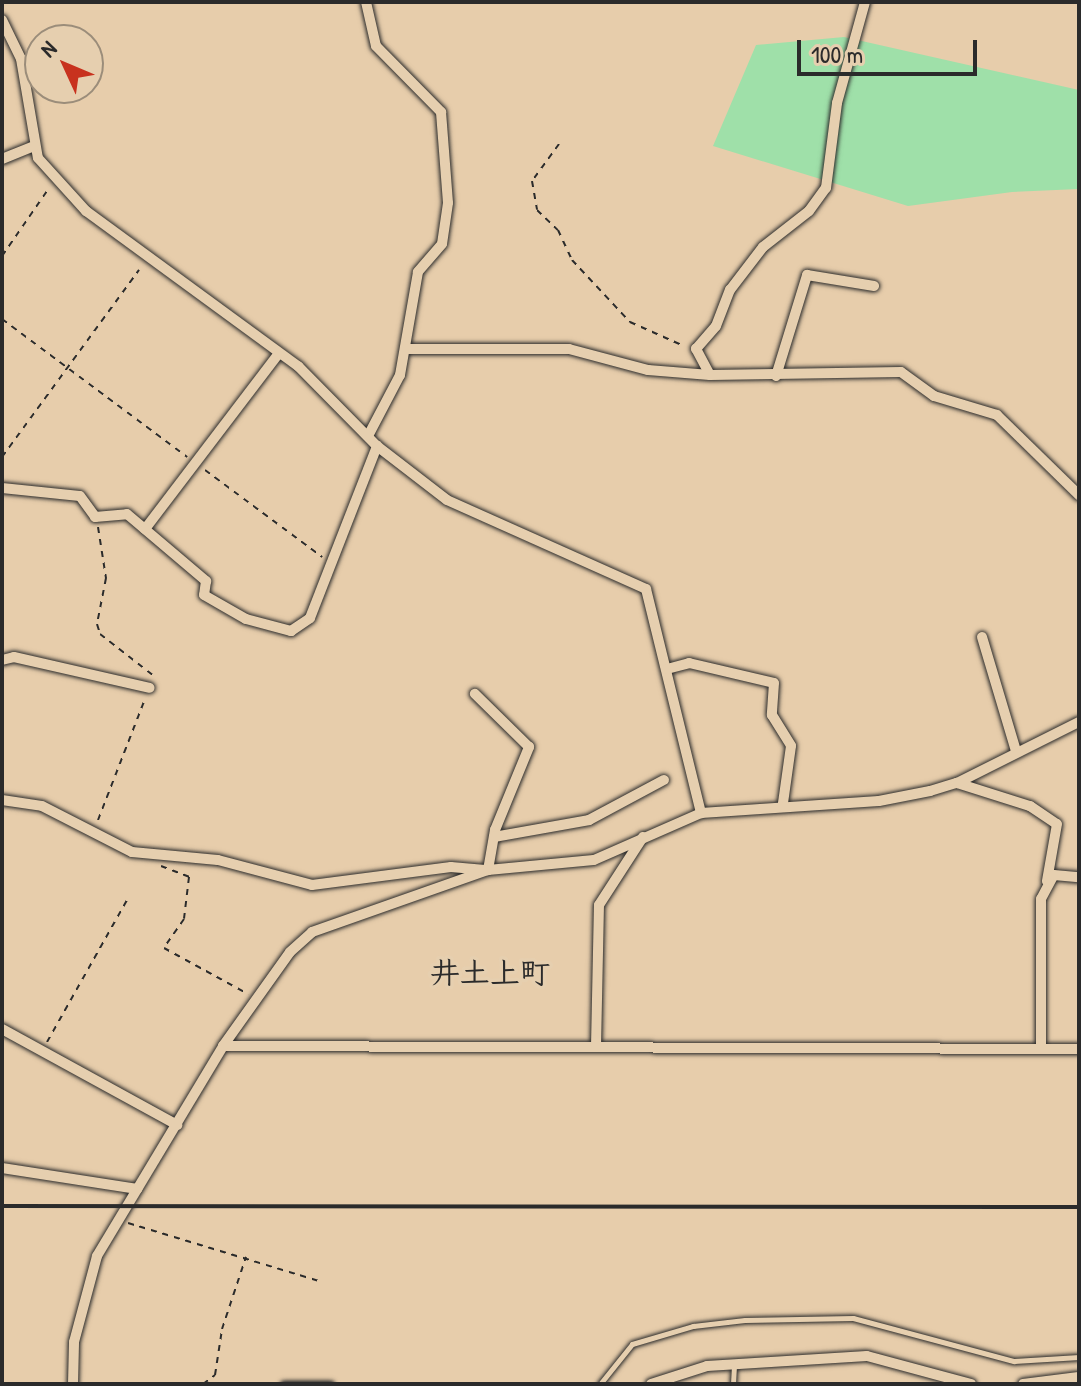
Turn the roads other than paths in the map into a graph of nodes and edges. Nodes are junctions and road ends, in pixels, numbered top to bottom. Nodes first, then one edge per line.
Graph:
1 (366, 2) edge
2 (865, 2) edge
3 (2, 20) edge
4 (34, 146) junction
5 (2, 159) edge
6 (874, 286) dead end
7 (408, 349) junction
8 (279, 353) junction
9 (710, 375) junction
10 (776, 376) junction
11 (368, 436) junction
12 (377, 446) junction
13 (1074, 484) edge
14 (2, 488) edge
15 (1079, 495) edge
16 (145, 529) junction
17 (982, 637) dead end
18 (2, 660) edge
19 (667, 669) junction
20 (150, 688) dead end
21 (475, 694) dead end
22 (1079, 722) edge
23 (1016, 751) junction
24 (664, 780) dead end
25 (957, 783) junction
26 (2, 800) edge
27 (783, 803) junction
28 (701, 813) junction
29 (494, 837) junction
30 (643, 837) junction
31 (488, 870) junction
32 (1079, 877) edge
33 (1047, 881) junction
34 (2, 1029) edge
35 (223, 1046) junction
36 (596, 1047) junction
37 (1041, 1049) junction
38 (1079, 1049) edge
39 (177, 1125) junction
40 (2, 1168) edge
41 (137, 1189) junction
42 (1079, 1357) edge
43 (734, 1364) junction
44 (1079, 1377) edge
45 (73, 1384) edge
46 (283, 1384) edge
47 (331, 1384) edge
48 (600, 1384) edge
49 (651, 1384) edge
50 (733, 1384) edge
51 (971, 1384) edge
52 (1023, 1384) edge

1 - 7 street
2 - 9 street
3 - 4 street
4 - 5 street
4 - 8 street
6 - 10 street
7 - 9 street
7 - 11 street
8 - 11 street
8 - 16 street
9 - 10 street
10 - 13 street
11 - 12 street
12 - 16 street
12 - 19 street
13 - 15 street
14 - 16 street
17 - 23 street
18 - 20 street
19 - 27 street
19 - 28 street
21 - 29 street
22 - 23 street
23 - 25 street
24 - 29 street
25 - 27 street
25 - 33 street
26 - 31 street
27 - 28 street
28 - 30 street
29 - 31 street
30 - 31 street
30 - 36 street
31 - 35 street
32 - 33 street
33 - 37 street
34 - 39 street
35 - 36 street
35 - 39 street
36 - 37 street
37 - 38 street
39 - 41 street
40 - 41 street
41 - 45 street
42 - 48 lane
43 - 49 street
43 - 50 lane
43 - 51 street
44 - 52 street
46 - 47 lane

